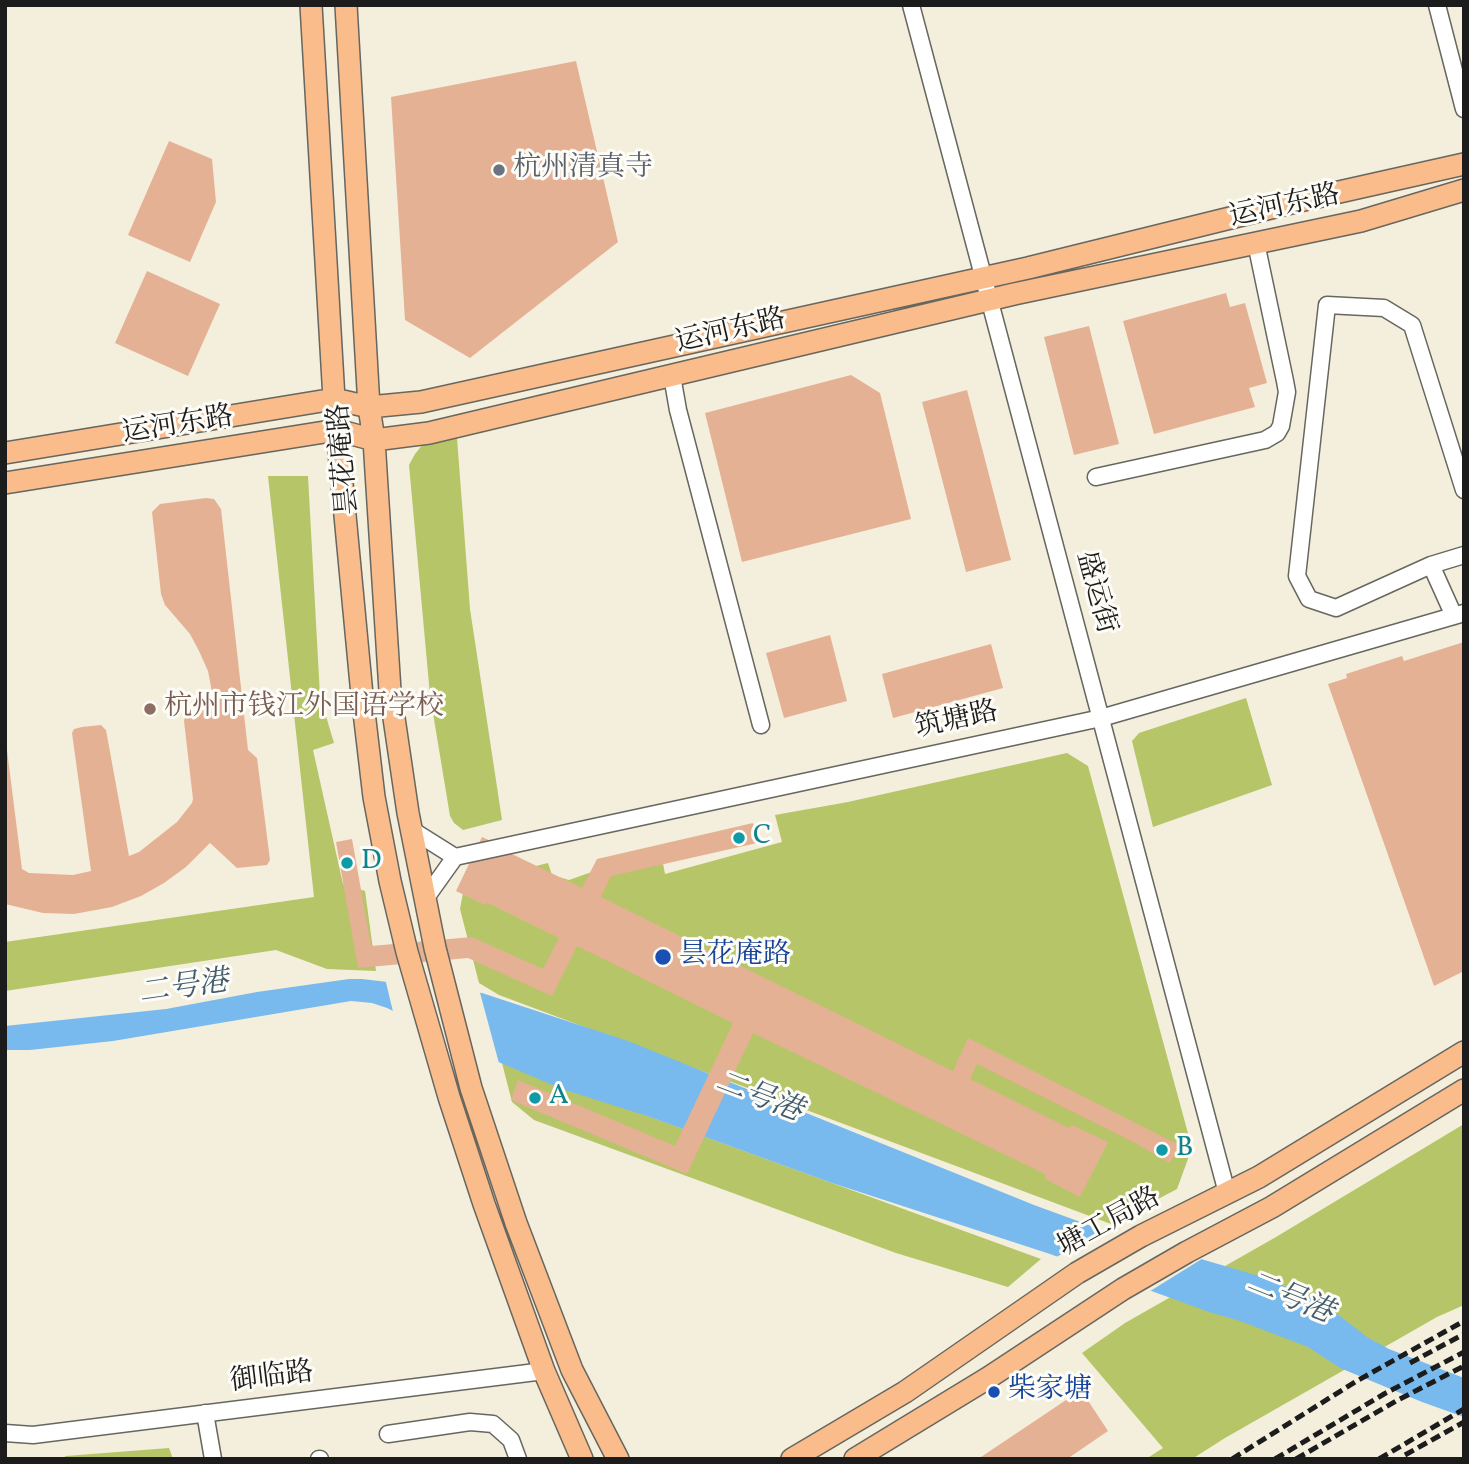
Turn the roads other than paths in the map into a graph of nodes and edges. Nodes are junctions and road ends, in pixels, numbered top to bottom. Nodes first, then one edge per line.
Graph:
1 (311, 5) edge
2 (346, 5) edge
3 (911, 5) edge
4 (1437, 5) edge
5 (1464, 109) edge
6 (1464, 164) edge
7 (1464, 190) edge
8 (1256, 243) junction
9 (983, 278) junction
10 (989, 300) junction
11 (672, 376) junction
12 (334, 399) junction
13 (369, 407) junction
14 (337, 430) junction
15 (374, 440) junction
16 (5, 453) edge
17 (1096, 477) dead end
18 (5, 483) edge
19 (1464, 490) edge
20 (1464, 555) edge
21 (1431, 565) junction
22 (1459, 615) edge
23 (1101, 718) junction
24 (761, 725) dead end
25 (412, 830) junction
26 (455, 857) junction
27 (425, 898) junction
28 (1464, 1052) edge
29 (1464, 1090) edge
30 (1227, 1193) junction
31 (544, 1371) junction
32 (205, 1413) junction
33 (5, 1433) edge
34 (388, 1434) dead end
35 (213, 1459) edge
36 (518, 1459) edge
37 (582, 1459) edge
38 (618, 1459) edge
39 (792, 1459) edge
40 (855, 1459) edge

1 - 12 main road, 昙花庵路
2 - 13 main road, 昙花庵路
3 - 9 street, 盛运街
4 - 5 street
6 - 9 main road, 运河东路
7 - 8 main road, 运河东路
8 - 10 main road, 运河东路
8 - 17 street
9 - 10 street, 盛运街
9 - 13 main road, 运河东路
10 - 11 main road, 运河东路
10 - 23 street, 盛运街
11 - 15 main road, 运河东路
11 - 24 street
12 - 13 main road, 运河东路
12 - 14 main road, 昙花庵路
12 - 16 main road, 运河东路
13 - 15 main road, 昙花庵路
14 - 15 main road, 运河东路
14 - 18 main road, 运河东路
14 - 31 main road, 昙花庵路
15 - 25 main road, 昙花庵路
19 - 21 street
20 - 21 street
21 - 22 street
22 - 23 street, 筑塘路
23 - 26 street, 筑塘路
23 - 30 street, 盛运街
25 - 26 street
25 - 27 main road, 昙花庵路
26 - 27 street
27 - 38 main road, 昙花庵路
28 - 30 main road, 塘工局路
29 - 40 main road
30 - 39 main road, 塘工局路
31 - 32 street, 御临路
31 - 37 main road, 昙花庵路
32 - 33 street, 御临路
32 - 35 street
34 - 36 street

